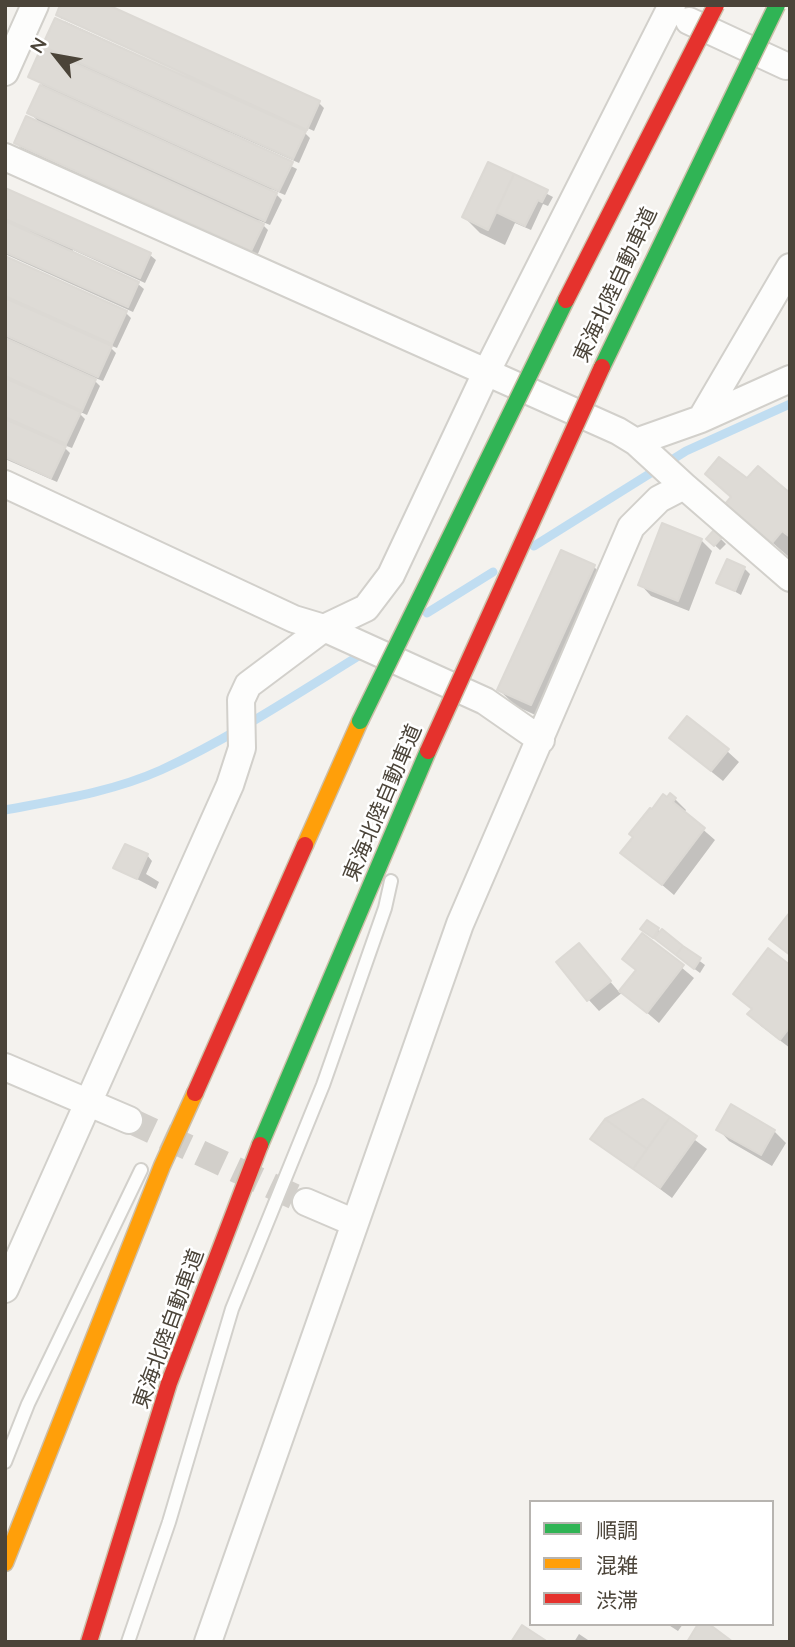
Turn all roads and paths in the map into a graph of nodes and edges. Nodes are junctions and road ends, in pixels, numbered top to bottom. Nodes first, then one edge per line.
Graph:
1 (35, 5) edge
2 (716, 5) edge
3 (777, 5) edge
4 (665, 8) edge
5 (786, 66) dead end
6 (5, 72) edge
7 (5, 157) edge
8 (790, 267) edge
9 (486, 373) junction
10 (790, 379) edge
11 (701, 419) junction
12 (640, 445) junction
13 (678, 481) junction
14 (5, 484) edge
15 (790, 578) edge
16 (335, 633) junction
17 (541, 740) junction
18 (411, 792) junction
19 (231, 1009) junction
20 (5, 1067) edge
21 (91, 1103) junction
22 (129, 1120) tunnel mouth
23 (165, 1125) dead end
24 (146, 1159) dead end
25 (306, 1202) tunnel mouth
26 (355, 1223) junction
27 (5, 1289) edge
28 (5, 1462) edge
29 (6, 1562) edge
30 (89, 1642) edge
31 (128, 1642) edge
32 (208, 1642) edge

1 - 6 street
2 - 19 highway, 東海北陸自動車道, bridge
3 - 18 highway, 東海北陸自動車道, bridge
4 - 5 street
4 - 9 street
7 - 9 street
8 - 11 street
9 - 12 street
9 - 16 street
10 - 11 street
11 - 12 street
12 - 13 street
13 - 15 street
13 - 17 street
14 - 16 street
16 - 17 street
16 - 21 street
17 - 26 street
18 - 30 highway, 東海北陸自動車道
18 - 31 lane
19 - 23 lane
19 - 29 highway, 東海北陸自動車道
20 - 21 street
21 - 22 street
21 - 27 street
24 - 28 lane
25 - 26 street
26 - 32 street

